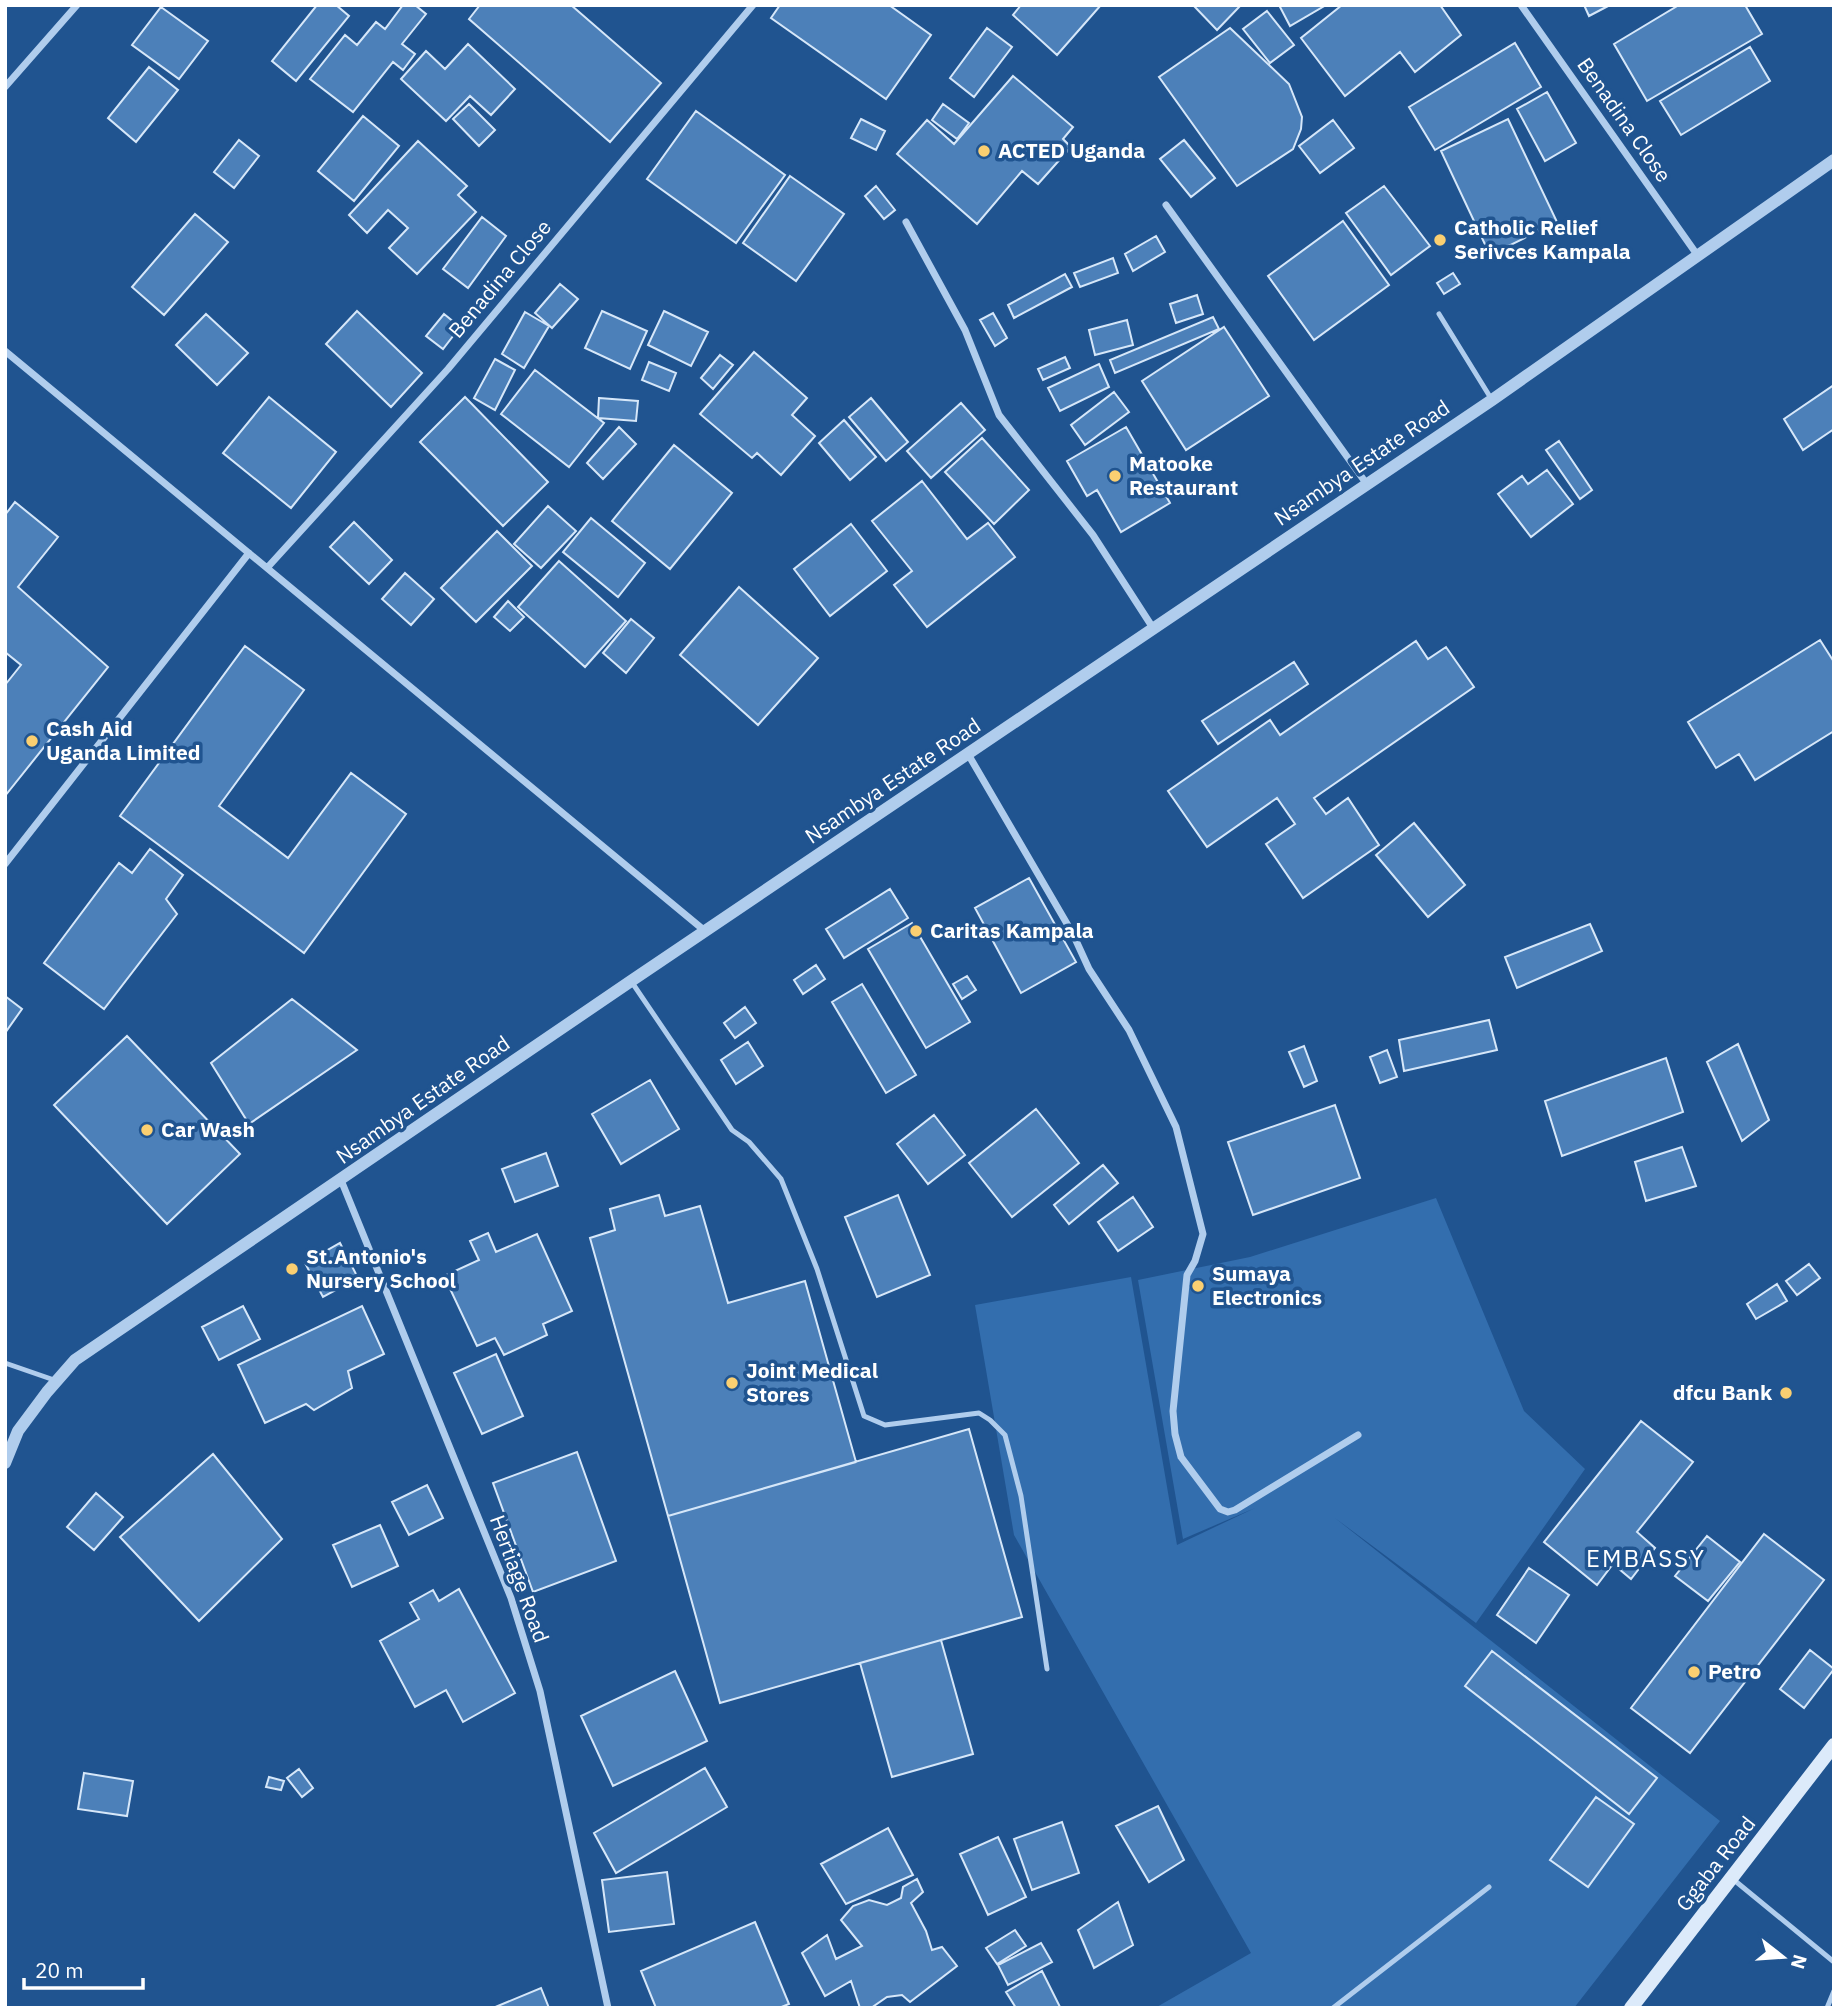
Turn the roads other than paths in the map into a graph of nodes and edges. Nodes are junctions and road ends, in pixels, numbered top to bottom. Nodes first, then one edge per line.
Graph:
1 (77, 5) edge
2 (753, 5) edge
3 (1521, 5) edge
4 (5, 87) edge
5 (1834, 160) edge
6 (1166, 205) dead end
7 (906, 222) dead end
8 (1698, 256) junction
9 (1439, 314) dead end
10 (5, 351) edge
11 (1492, 400) junction
12 (1366, 483) junction
13 (249, 553) junction
14 (267, 568) junction
15 (1153, 628) junction
16 (968, 754) junction
17 (5, 864) edge
18 (705, 931) junction
19 (631, 981) junction
20 (341, 1180) junction
21 (5, 1363) edge
22 (57, 1381) junction
23 (1358, 1435) dead end
24 (5, 1463) edge
25 (1047, 1669) dead end
26 (1834, 1745) edge
27 (1731, 1878) junction
28 (1489, 1887) dead end
29 (1834, 1962) edge
30 (1834, 1991) edge
31 (608, 2008) edge
32 (1333, 2008) edge
33 (1631, 2008) edge
34 (1827, 2008) edge

1 - 4 street
2 - 14 street, Benadina Close
3 - 8 street, Benadina Close
5 - 8 street, Nsambya Estate Road
6 - 12 street
7 - 15 street
8 - 11 street, Nsambya Estate Road
9 - 11 lane
10 - 13 street
11 - 12 street, Nsambya Estate Road
12 - 15 street, Nsambya Estate Road
13 - 14 street
13 - 17 street
14 - 18 street
15 - 16 street, Nsambya Estate Road
16 - 18 street, Nsambya Estate Road
16 - 23 street
18 - 19 street, Nsambya Estate Road
19 - 20 street, Nsambya Estate Road
19 - 25 lane
20 - 22 street, Nsambya Estate Road
20 - 31 street, Hertiage Road
21 - 22 lane
22 - 24 street, Nsambya Estate Road
26 - 27 main road, Ggaba Road
27 - 29 lane
27 - 33 main road, Ggaba Road
28 - 32 lane
30 - 34 lane

